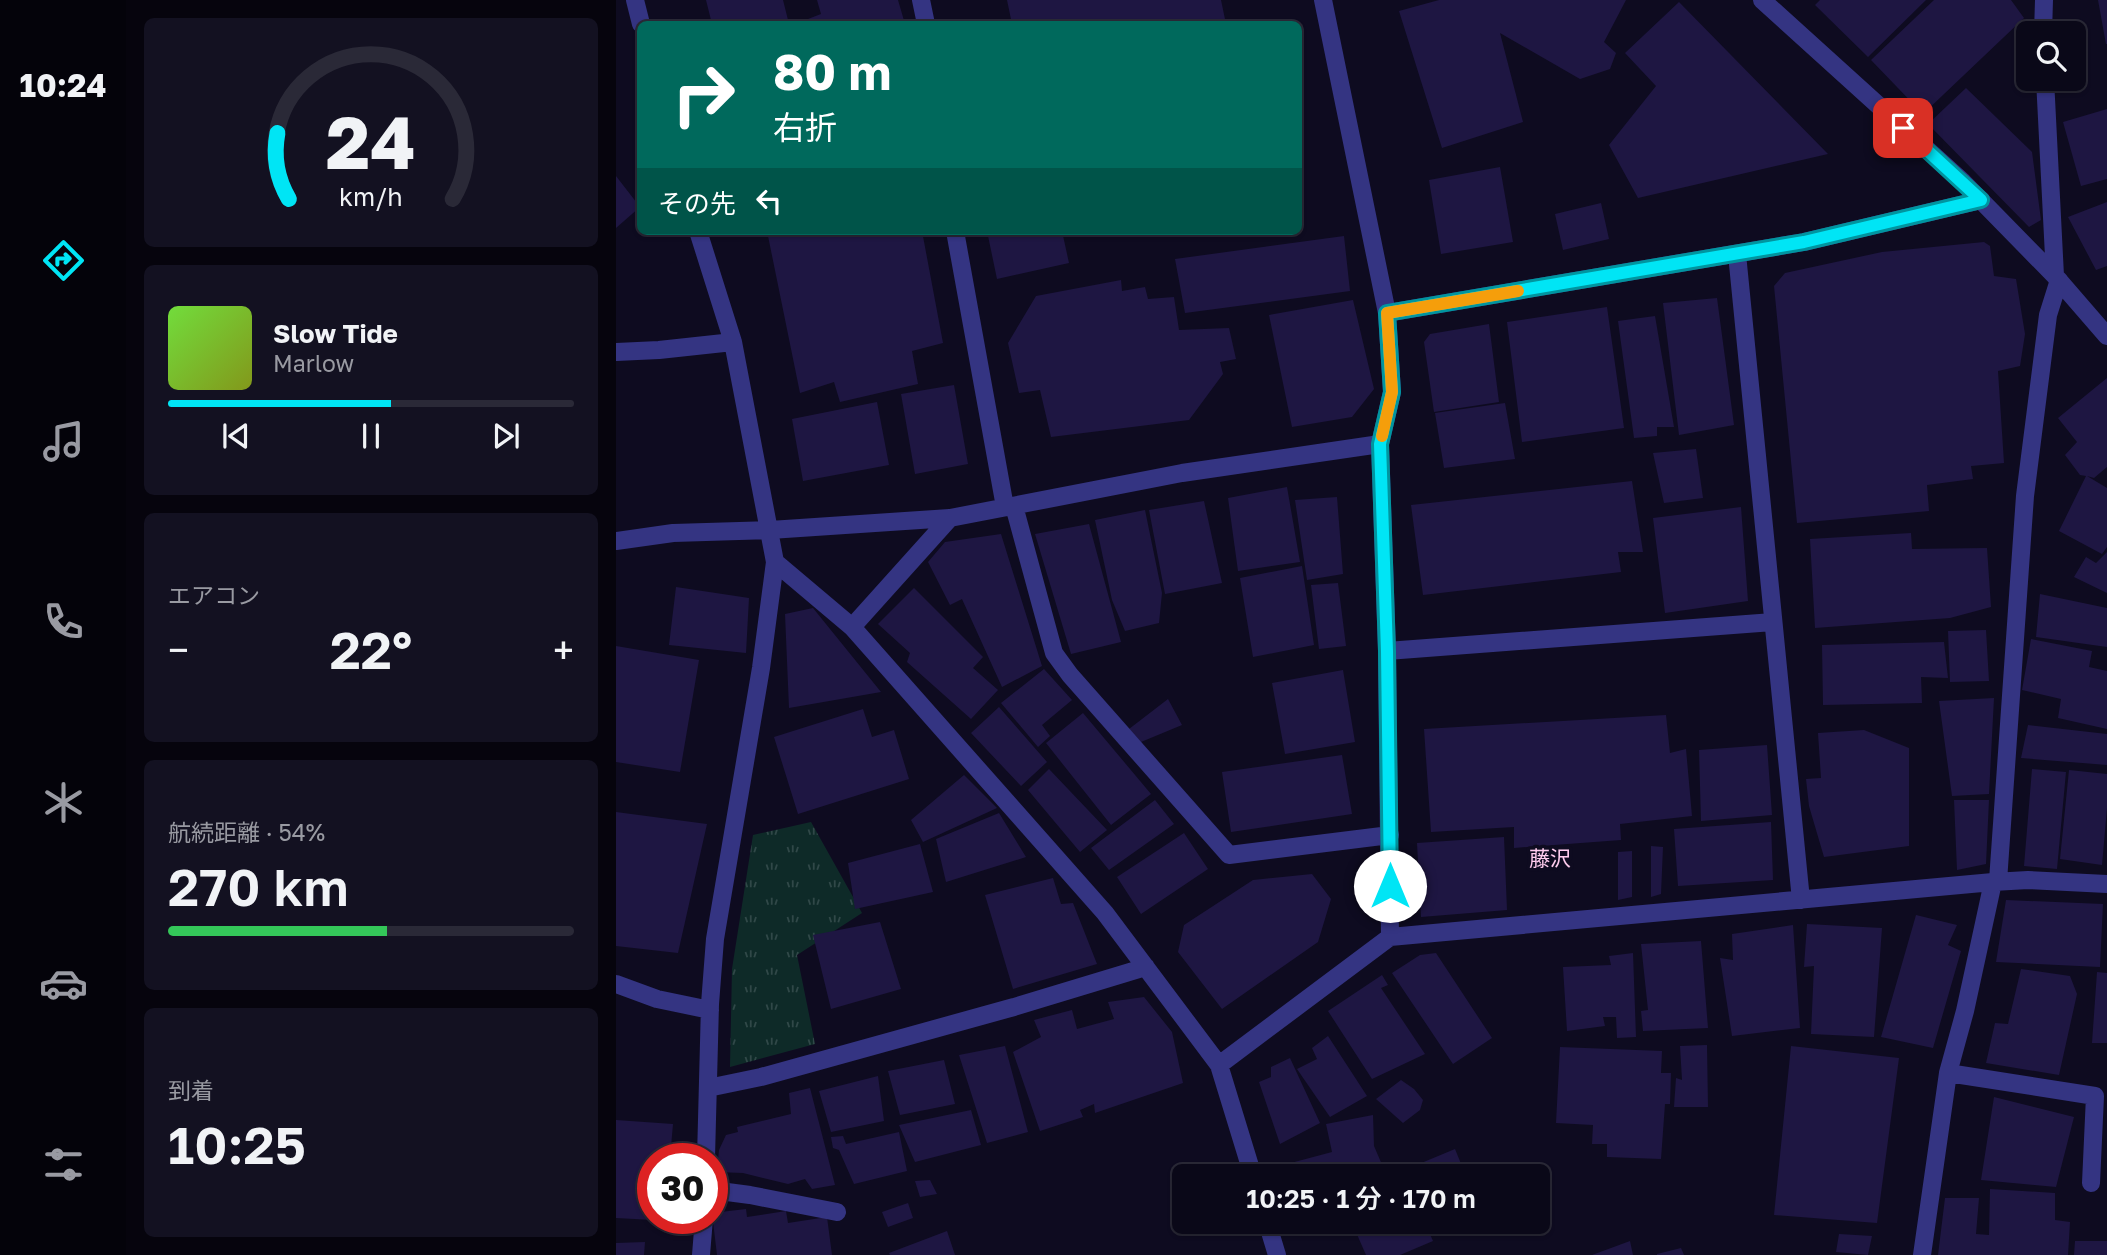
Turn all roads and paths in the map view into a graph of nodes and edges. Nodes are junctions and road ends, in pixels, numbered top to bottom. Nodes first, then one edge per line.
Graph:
1 (635, 0) edge
2 (921, 0) edge
3 (1323, 0) edge
4 (1762, 0) edge
5 (2043, 0) edge
6 (640, 21) edge
7 (925, 21) edge
8 (2043, 21) edge
9 (2046, 91) edge
10 (1981, 200) junction
11 (699, 235) edge
12 (956, 235) edge
13 (1737, 254) junction
14 (2057, 278) junction
15 (1387, 313) junction
16 (2107, 336) edge
17 (733, 342) junction
18 (616, 352) edge
19 (1380, 444) junction
20 (1010, 506) junction
21 (950, 518) junction
22 (770, 530) junction
23 (616, 541) edge
24 (775, 562) junction
25 (1773, 622) junction
26 (852, 627) junction
27 (1387, 651) junction
28 (1390, 835) junction
29 (1995, 881) junction
30 (2107, 884) edge
31 (1801, 900) junction
32 (1390, 937) junction
33 (1146, 967) junction
34 (616, 984) edge
35 (710, 1010) junction
36 (1219, 1065) junction
37 (1948, 1073) junction
38 (708, 1088) junction
39 (706, 1143) edge
40 (1249, 1164) edge
41 (2091, 1183) dead end
42 (728, 1192) edge
43 (837, 1212) dead end
44 (703, 1234) edge
45 (1271, 1234) edge
46 (701, 1255) edge
47 (1277, 1255) edge
48 (1922, 1255) edge

1 - 6 street
2 - 7 street
3 - 15 street
4 - 10 street
5 - 8 street
9 - 14 street
10 - 13 street
10 - 14 street
11 - 17 street
12 - 20 street
13 - 15 street
13 - 25 street
14 - 16 street
14 - 29 street
15 - 19 street
17 - 18 street
17 - 22 street
19 - 20 street
19 - 27 street
20 - 21 street
20 - 28 street
21 - 22 street
21 - 26 street
22 - 23 street
22 - 24 street
24 - 26 street
24 - 35 street
25 - 27 street
25 - 31 street
26 - 33 street
27 - 28 street
28 - 32 street
29 - 30 street
29 - 31 street
29 - 37 street
31 - 32 street
32 - 36 street
33 - 36 street
33 - 38 street
34 - 35 street
35 - 38 street
36 - 40 street
37 - 41 street
37 - 48 street
38 - 39 street
42 - 43 street
44 - 46 street
45 - 47 street

